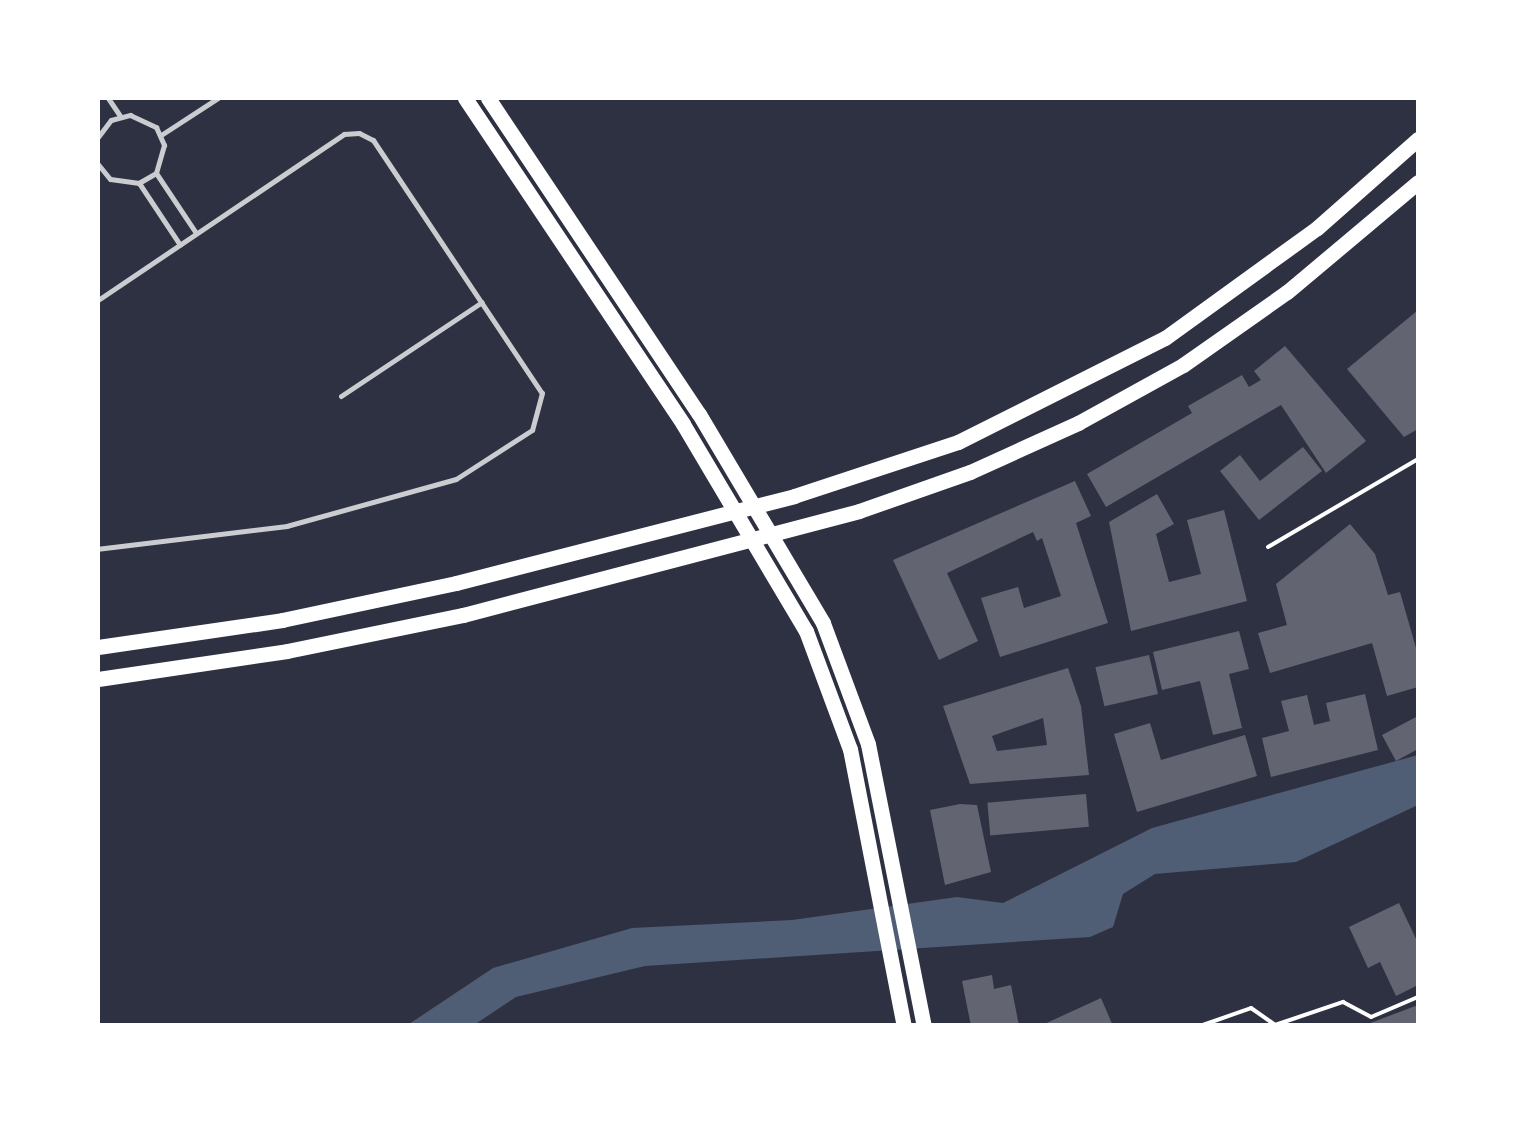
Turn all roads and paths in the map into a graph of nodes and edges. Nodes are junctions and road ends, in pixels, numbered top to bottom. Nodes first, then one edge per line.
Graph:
1 (108, 98) edge
2 (218, 98) edge
3 (465, 98) edge
4 (488, 98) edge
5 (120, 116) junction
6 (100, 126) edge
7 (161, 135) junction
8 (98, 137) edge
9 (1418, 139) edge
10 (98, 164) edge
11 (100, 173) edge
12 (156, 173) junction
13 (1418, 182) edge
14 (138, 184) junction
15 (196, 233) junction
16 (180, 244) junction
17 (98, 300) edge
18 (482, 302) junction
19 (340, 396) dead end
20 (1418, 459) edge
21 (756, 506) junction
22 (737, 510) junction
23 (774, 534) junction
24 (754, 539) junction
25 (1268, 547) dead end
26 (98, 549) edge
27 (98, 647) edge
28 (98, 679) edge
29 (1418, 997) edge
30 (904, 1026) edge
31 (924, 1026) edge
32 (1200, 1026) edge

1 - 5 lane
2 - 7 lane
3 - 22 main road
4 - 21 main road
5 - 6 lane
5 - 7 lane
6 - 8 lane
7 - 12 lane
9 - 21 main road
10 - 11 lane
11 - 14 lane
12 - 14 lane
12 - 15 lane
13 - 23 main road
14 - 16 lane
15 - 16 lane
15 - 18 lane
16 - 17 lane
18 - 19 lane
18 - 26 lane
20 - 25 path
21 - 22 main road
21 - 23 main road
22 - 24 main road
22 - 27 main road
23 - 24 main road
23 - 31 main road
24 - 28 main road
24 - 30 main road
29 - 32 path

